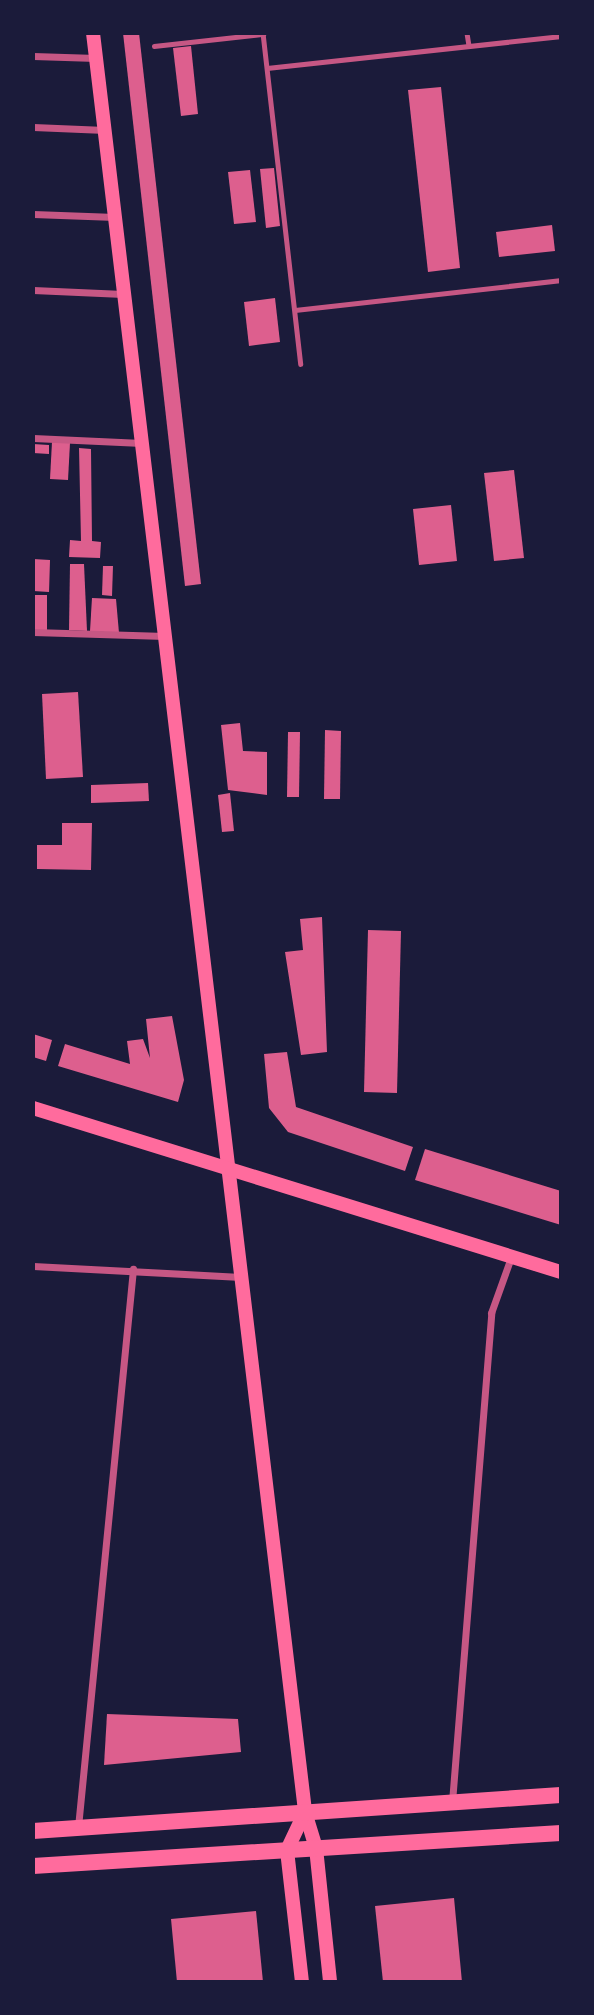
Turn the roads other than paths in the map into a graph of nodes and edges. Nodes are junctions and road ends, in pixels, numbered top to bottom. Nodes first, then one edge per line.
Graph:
1 (93, 33) edge
2 (467, 33) edge
3 (263, 34) edge
4 (561, 36) edge
5 (154, 46) dead end
6 (469, 46) junction
7 (33, 56) edge
8 (96, 58) junction
9 (267, 68) junction
10 (33, 127) edge
11 (105, 130) junction
12 (33, 214) edge
13 (115, 217) junction
14 (561, 280) edge
15 (33, 290) edge
16 (124, 294) junction
17 (295, 310) junction
18 (302, 364) dead end
19 (33, 438) edge
20 (142, 443) junction
21 (33, 632) edge
22 (165, 636) junction
23 (33, 1108) edge
24 (228, 1169) junction
25 (511, 1257) junction
26 (33, 1266) edge
27 (133, 1269) junction
28 (561, 1272) edge
29 (241, 1278) junction
30 (561, 1795) edge
31 (452, 1802) junction
32 (304, 1812) junction
33 (78, 1828) junction
34 (33, 1831) edge
35 (561, 1833) edge
36 (316, 1849) junction
37 (287, 1850) junction
38 (33, 1866) edge
39 (302, 1982) edge
40 (330, 1982) edge

1 - 8 main road
2 - 6 lane
3 - 5 lane
3 - 9 lane
4 - 6 lane
6 - 9 lane
7 - 8 street
8 - 11 main road
9 - 17 lane
10 - 11 street
11 - 13 main road
12 - 13 street
13 - 16 main road
14 - 17 lane
15 - 16 street
16 - 20 main road
17 - 18 lane
19 - 20 street
20 - 22 main road
21 - 22 street
22 - 24 main road
23 - 24 main road
24 - 25 main road
24 - 29 main road
25 - 28 main road
25 - 31 street
26 - 27 street
27 - 29 street
27 - 33 street
29 - 32 main road
30 - 31 main road
31 - 32 main road
32 - 33 main road
32 - 36 main road
32 - 37 main road
33 - 34 main road
35 - 36 main road
36 - 37 main road
36 - 40 main road
37 - 38 main road
37 - 39 main road

